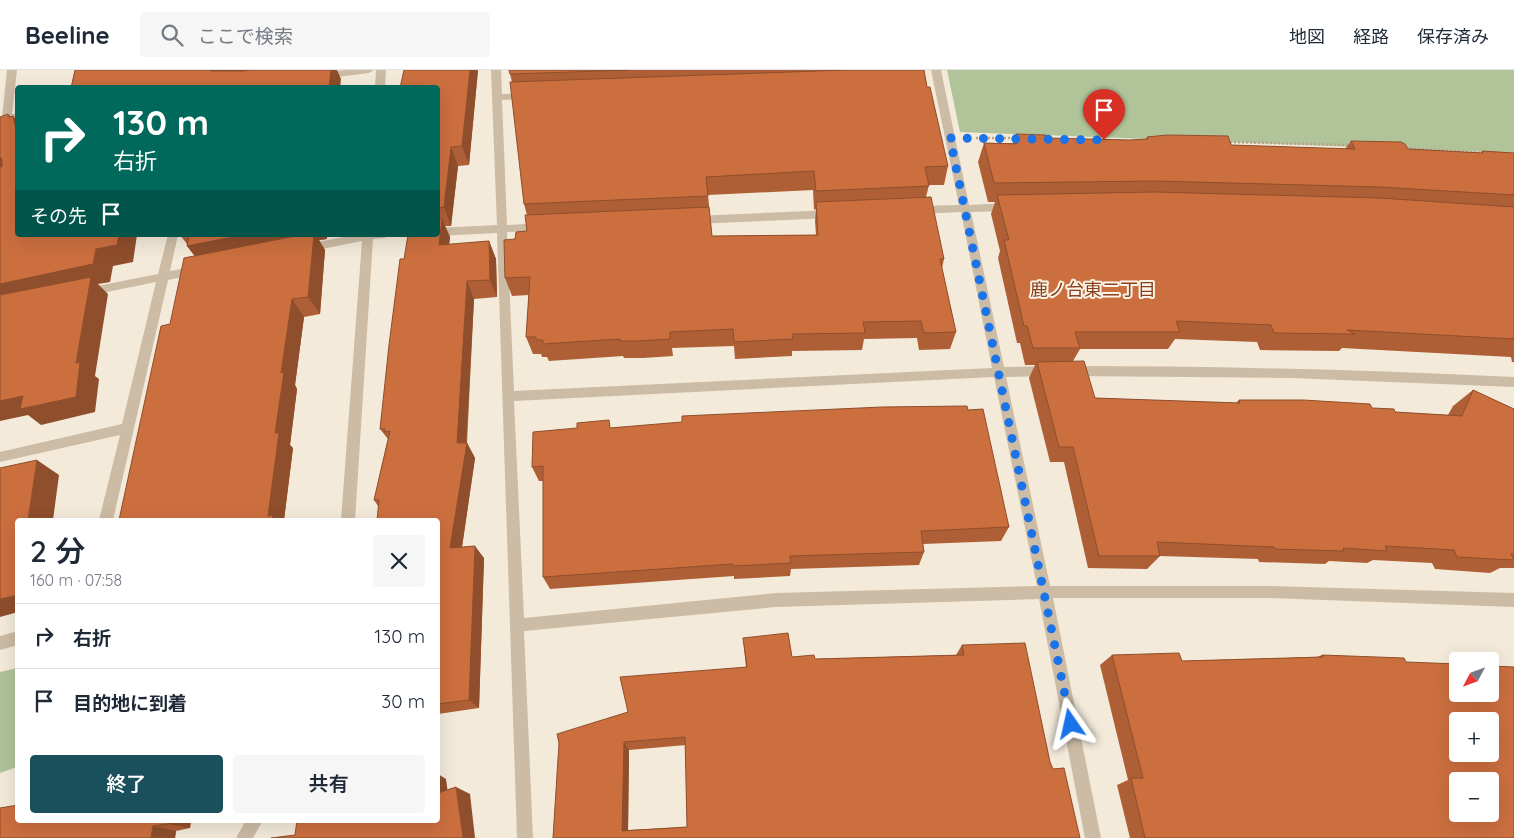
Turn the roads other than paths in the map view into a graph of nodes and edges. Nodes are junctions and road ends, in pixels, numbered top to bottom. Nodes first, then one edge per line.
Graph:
1 (12, 70) edge
2 (369, 70) edge
3 (381, 70) edge
4 (496, 70) edge
5 (312, 77) edge
6 (934, 78) edge
7 (380, 85) edge
8 (536, 95) edge
9 (497, 97) junction
10 (15, 118) edge
11 (1022, 207) edge
12 (965, 208) junction
13 (906, 210) edge
14 (847, 213) edge
15 (679, 221) edge
16 (551, 227) edge
17 (502, 229) junction
18 (440, 232) edge
19 (174, 237) edge
20 (358, 237) edge
21 (368, 237) edge
22 (300, 249) edge
23 (213, 267) edge
24 (164, 277) junction
25 (77, 294) edge
26 (999, 372) junction
27 (1514, 382) edge
28 (508, 396) junction
29 (127, 428) junction
30 (0, 457) edge
31 (106, 518) edge
32 (348, 518) edge
33 (1045, 592) junction
34 (1514, 600) edge
35 (517, 625) junction
36 (15, 639) edge
37 (0, 643) edge
38 (254, 823) edge
39 (244, 838) edge
40 (526, 838) edge
41 (1093, 838) edge

1 - 10 street
2 - 5 street
3 - 7 street
4 - 9 street
6 - 12 street
8 - 9 street
9 - 17 street
11 - 12 street
12 - 13 street
12 - 26 street
14 - 15 street
16 - 17 street
17 - 18 street
17 - 28 street
19 - 24 street
20 - 22 street
21 - 32 street
23 - 24 street
24 - 25 street
24 - 29 street
26 - 27 street
26 - 28 street
26 - 33 street
28 - 35 street
29 - 30 street
29 - 31 street
33 - 34 street
33 - 35 street
33 - 41 street
35 - 40 street
36 - 37 street
38 - 39 street

